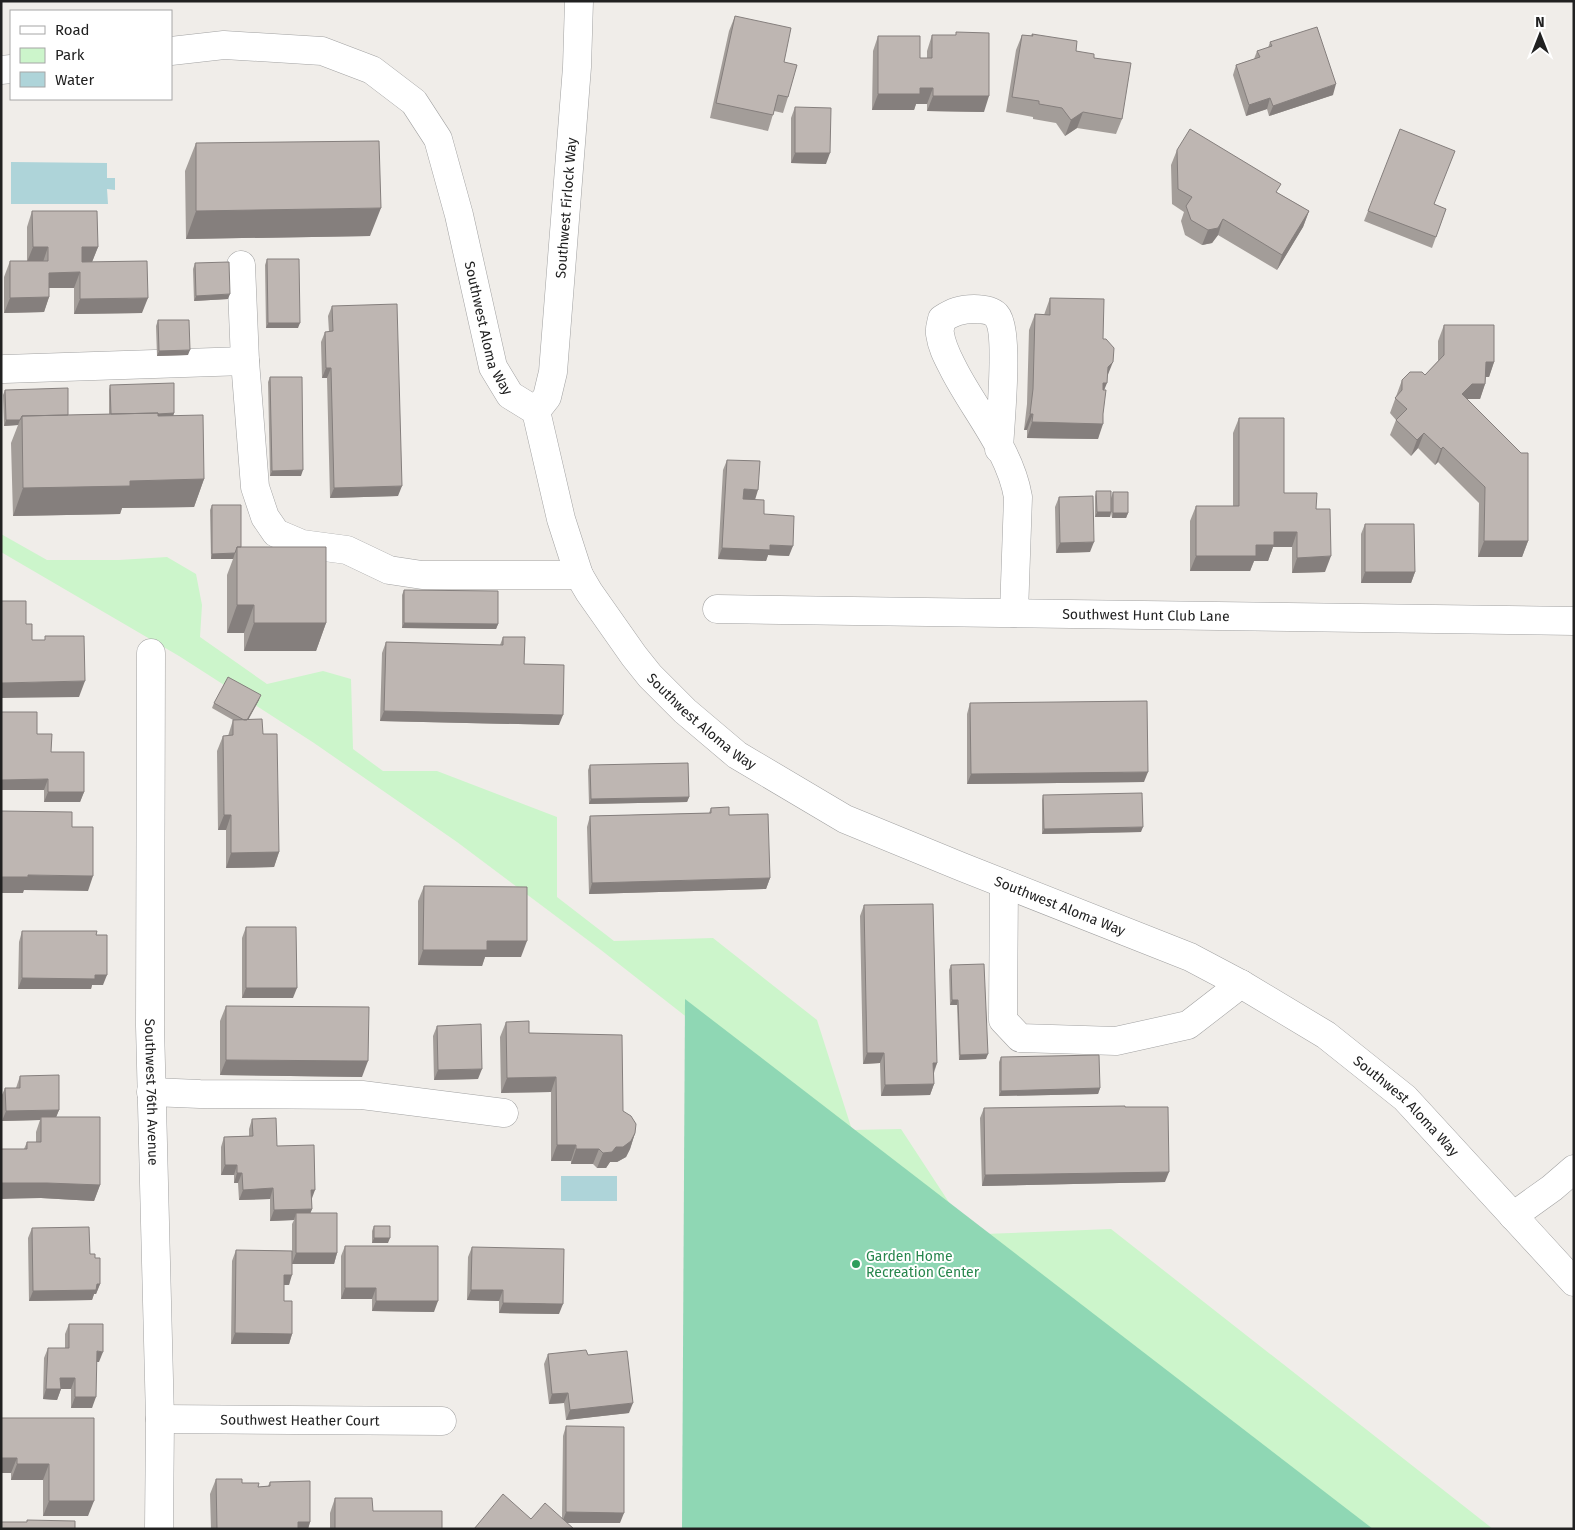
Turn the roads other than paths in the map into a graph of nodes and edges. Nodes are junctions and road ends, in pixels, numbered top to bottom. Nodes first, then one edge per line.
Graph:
1 (579, 1) edge
2 (172, 51) edge
3 (241, 265) dead end
4 (245, 361) junction
5 (4, 369) dead end
6 (536, 411) junction
7 (999, 449) dead end
8 (579, 575) junction
9 (717, 609) dead end
10 (1014, 613) junction
11 (1574, 621) edge
12 (151, 654) dead end
13 (1004, 884) junction
14 (1242, 984) junction
15 (152, 1092) junction
16 (504, 1112) dead end
17 (1574, 1170) edge
18 (1514, 1216) junction
19 (1574, 1282) edge
20 (160, 1418) junction
21 (442, 1421) dead end
22 (159, 1529) edge

1 - 6 street, Southwest Firlock Way
2 - 6 street, Southwest Aloma Way
3 - 4 street
4 - 5 street
4 - 8 street
6 - 8 street, Southwest Aloma Way
7 - 10 street
8 - 13 street, Southwest Aloma Way
9 - 10 street, Southwest Hunt Club Lane
10 - 11 street, Southwest Hunt Club Lane
12 - 15 street, Southwest 76th Avenue
13 - 14 street, Southwest Aloma Way
13 - 14 street
14 - 18 street, Southwest Aloma Way
15 - 16 street
15 - 20 street, Southwest 76th Avenue
17 - 18 street
18 - 19 street, Southwest Aloma Way
20 - 21 street, Southwest Heather Court
20 - 22 street, Southwest 76th Avenue

